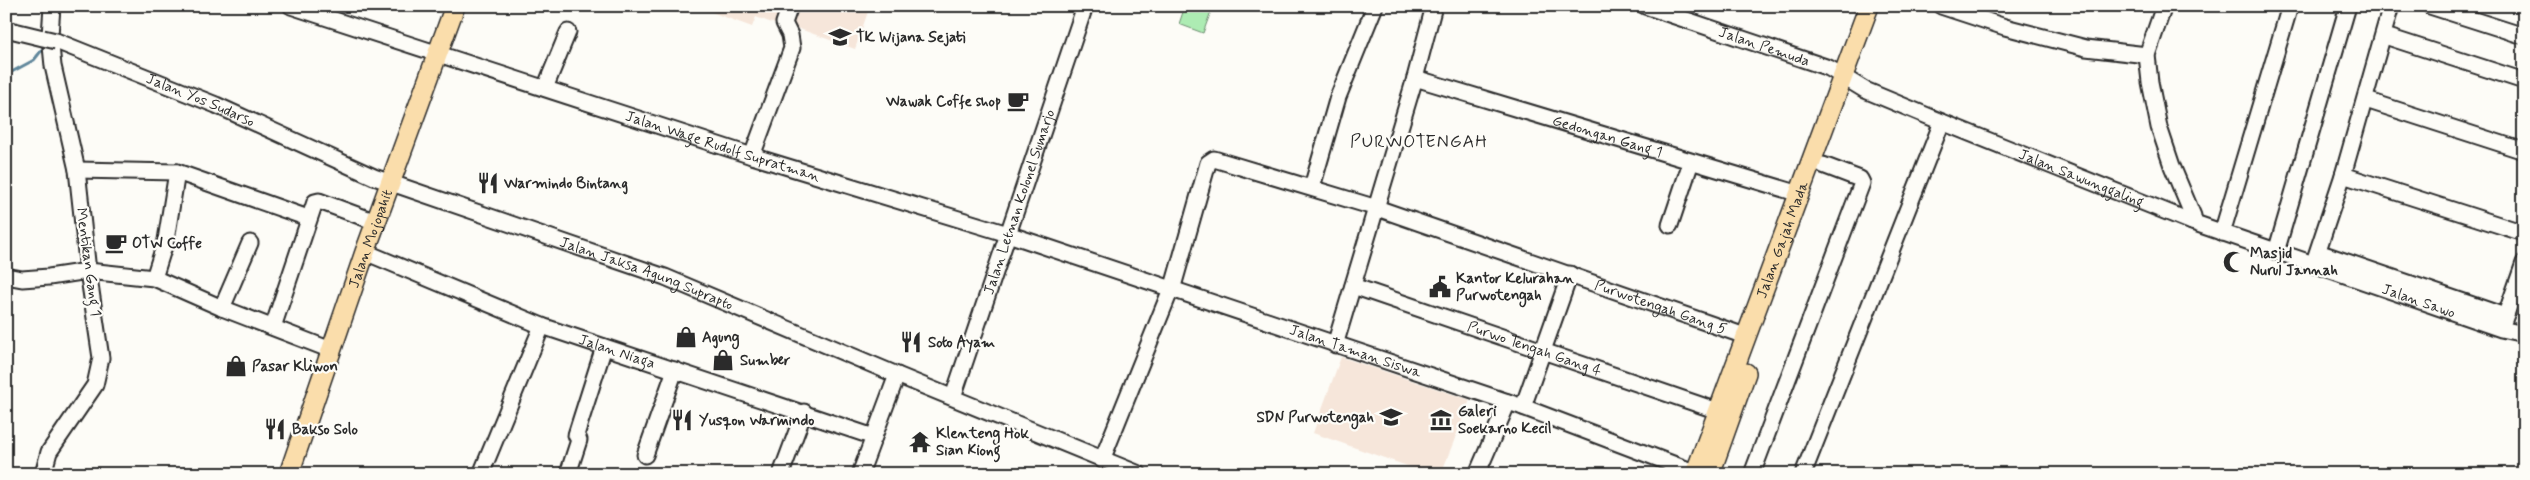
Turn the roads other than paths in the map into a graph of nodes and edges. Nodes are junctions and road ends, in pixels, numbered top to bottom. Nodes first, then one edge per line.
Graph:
1 (52, 6) edge
2 (291, 6) edge
3 (455, 6) edge
4 (790, 6) edge
5 (1085, 6) edge
6 (1375, 6) edge
7 (1434, 6) edge
8 (1645, 6) edge
9 (1869, 6) edge
10 (1883, 6) edge
11 (1941, 6) edge
12 (2164, 6) edge
13 (2290, 6) edge
14 (2348, 6) edge
15 (2392, 6) edge
16 (2430, 6) edge
17 (1967, 11) edge
18 (6, 29) edge
19 (568, 32) dead end
20 (2385, 36) junction
21 (2524, 36) edge
22 (50, 38) junction
23 (438, 54) junction
24 (2148, 55) junction
25 (1415, 78) junction
26 (1849, 80) junction
27 (2524, 81) edge
28 (545, 88) junction
29 (2366, 100) junction
30 (1942, 122) junction
31 (2524, 150) edge
32 (752, 156) junction
33 (1691, 162) junction
34 (1823, 164) junction
35 (77, 170) junction
36 (177, 172) junction
37 (2344, 175) junction
38 (391, 184) junction
39 (1312, 187) junction
40 (1800, 194) junction
41 (1377, 208) junction
42 (308, 218) junction
43 (376, 222) junction
44 (2192, 222) junction
45 (1670, 225) dead end
46 (2222, 233) junction
47 (2524, 233) edge
48 (1008, 234) junction
49 (250, 243) dead end
50 (365, 252) junction
51 (2276, 252) junction
52 (2315, 258) junction
53 (2524, 263) edge
54 (88, 271) junction
55 (1570, 274) junction
56 (7, 278) edge
57 (154, 278) junction
58 (1353, 286) junction
59 (1172, 290) junction
60 (222, 308) junction
61 (2503, 322) junction
62 (542, 326) junction
63 (273, 327) junction
64 (2524, 334) edge
65 (1745, 336) junction
66 (1335, 345) junction
67 (604, 347) junction
68 (331, 350) junction
69 (1543, 350) junction
70 (675, 370) junction
71 (897, 376) junction
72 (953, 397) junction
73 (1508, 402) junction
74 (1523, 407) junction
75 (1718, 411) junction
76 (804, 412) junction
77 (874, 437) junction
78 (644, 455) dead end
79 (1102, 465) edge
80 (1700, 473) edge
81 (43, 474) edge
82 (288, 474) edge
83 (481, 474) edge
84 (568, 474) edge
85 (781, 474) edge
86 (860, 474) edge
87 (1139, 474) edge
88 (1477, 474) edge
89 (1752, 474) edge
90 (1803, 474) edge

1 - 22 street, Mentikan Gang 1
2 - 23 street, Jalan Wage Rudolf Supratman
3 - 23 main road, Jalan Mojopahit
4 - 32 street
5 - 48 street, Jalan Letnan Kolonel Sumarjo
6 - 39 street
7 - 25 street
8 - 26 street, Jalan Pemuda
9 - 26 main road, Jalan Gajah Mada
10 - 26 main road, Jalan Gajah Mada
11 - 17 street
12 - 24 street
13 - 46 street
14 - 51 street
15 - 20 street
16 - 21 street
17 - 24 street
18 - 22 street, Jalan Yos Sudarso
19 - 28 street
20 - 27 street
20 - 29 street
22 - 35 street, Mentikan Gang 1
22 - 38 street, Jalan Yos Sudarso
23 - 28 street, Jalan Wage Rudolf Supratman
23 - 38 main road, Jalan Mojopahit
24 - 44 street
25 - 33 street, Gedongan Gang 1
25 - 41 street
26 - 30 street, Jalan Sawunggaling
26 - 34 main road, Jalan Gajah Mada
26 - 40 main road, Jalan Gajah Mada
28 - 32 street, Jalan Wage Rudolf Supratman
29 - 31 street
29 - 37 street
30 - 44 street, Jalan Sawunggaling
30 - 90 street
32 - 48 street, Jalan Wage Rudolf Supratman
33 - 40 street, Gedongan Gang 1
33 - 45 street
34 - 80 main road, Jalan Gajah Mada
34 - 89 street
35 - 36 street
35 - 54 street, Mentikan Gang 1
36 - 42 street
36 - 57 street
37 - 47 street
37 - 52 street
38 - 43 main road, Jalan Mojopahit
38 - 71 street, Jalan Jaksa Agung Suprapto
39 - 41 street, Purwotengah Gang 5
39 - 59 street, Purwotengah Gang 5
40 - 65 main road, Jalan Gajah Mada
41 - 55 street, Purwotengah Gang 5
41 - 58 street
42 - 43 street
42 - 63 street
43 - 50 main road, Jalan Mojopahit
44 - 46 street, Jalan Sawunggaling
46 - 51 street, Jalan Sawunggaling
48 - 59 street, Jalan Taman Siswa
48 - 72 street, Jalan Letnan Kolonel Sumarjo
49 - 60 street
50 - 62 street, Jalan Niaga
50 - 68 main road, Jalan Mojopahit
51 - 52 street, Jalan Sawunggaling
52 - 61 street, Jalan Sawo
53 - 61 street
54 - 56 street
54 - 57 street
54 - 81 street, Mentikan Gang 1
55 - 65 street, Purwotengah Gang 5
55 - 69 street
57 - 60 street
58 - 66 street
58 - 69 street, Purwo Tengah Gang 4
59 - 66 street, Jalan Taman Siswa
59 - 79 street
60 - 63 street
61 - 64 street, Jalan Sawo
62 - 67 street, Jalan Niaga
62 - 83 street
63 - 68 street
65 - 75 main road, Jalan Gajah Mada
66 - 73 street, Jalan Taman Siswa
67 - 70 street, Jalan Niaga
67 - 84 street
68 - 82 main road, Jalan Mojopahit
69 - 74 street
69 - 75 street, Purwo Tengah Gang 4
70 - 76 street, Jalan Niaga
70 - 78 street
71 - 72 street, Jalan Jaksa Agung Suprapto
71 - 77 street
72 - 79 street, Jalan Jaksa Agung Suprapto
73 - 74 street, Jalan Taman Siswa
73 - 88 street
74 - 80 street, Jalan Taman Siswa
75 - 80 main road, Jalan Gajah Mada
76 - 77 street, Jalan Niaga
76 - 85 street
77 - 86 street
79 - 87 street, Jalan Jaksa Agung Suprapto

